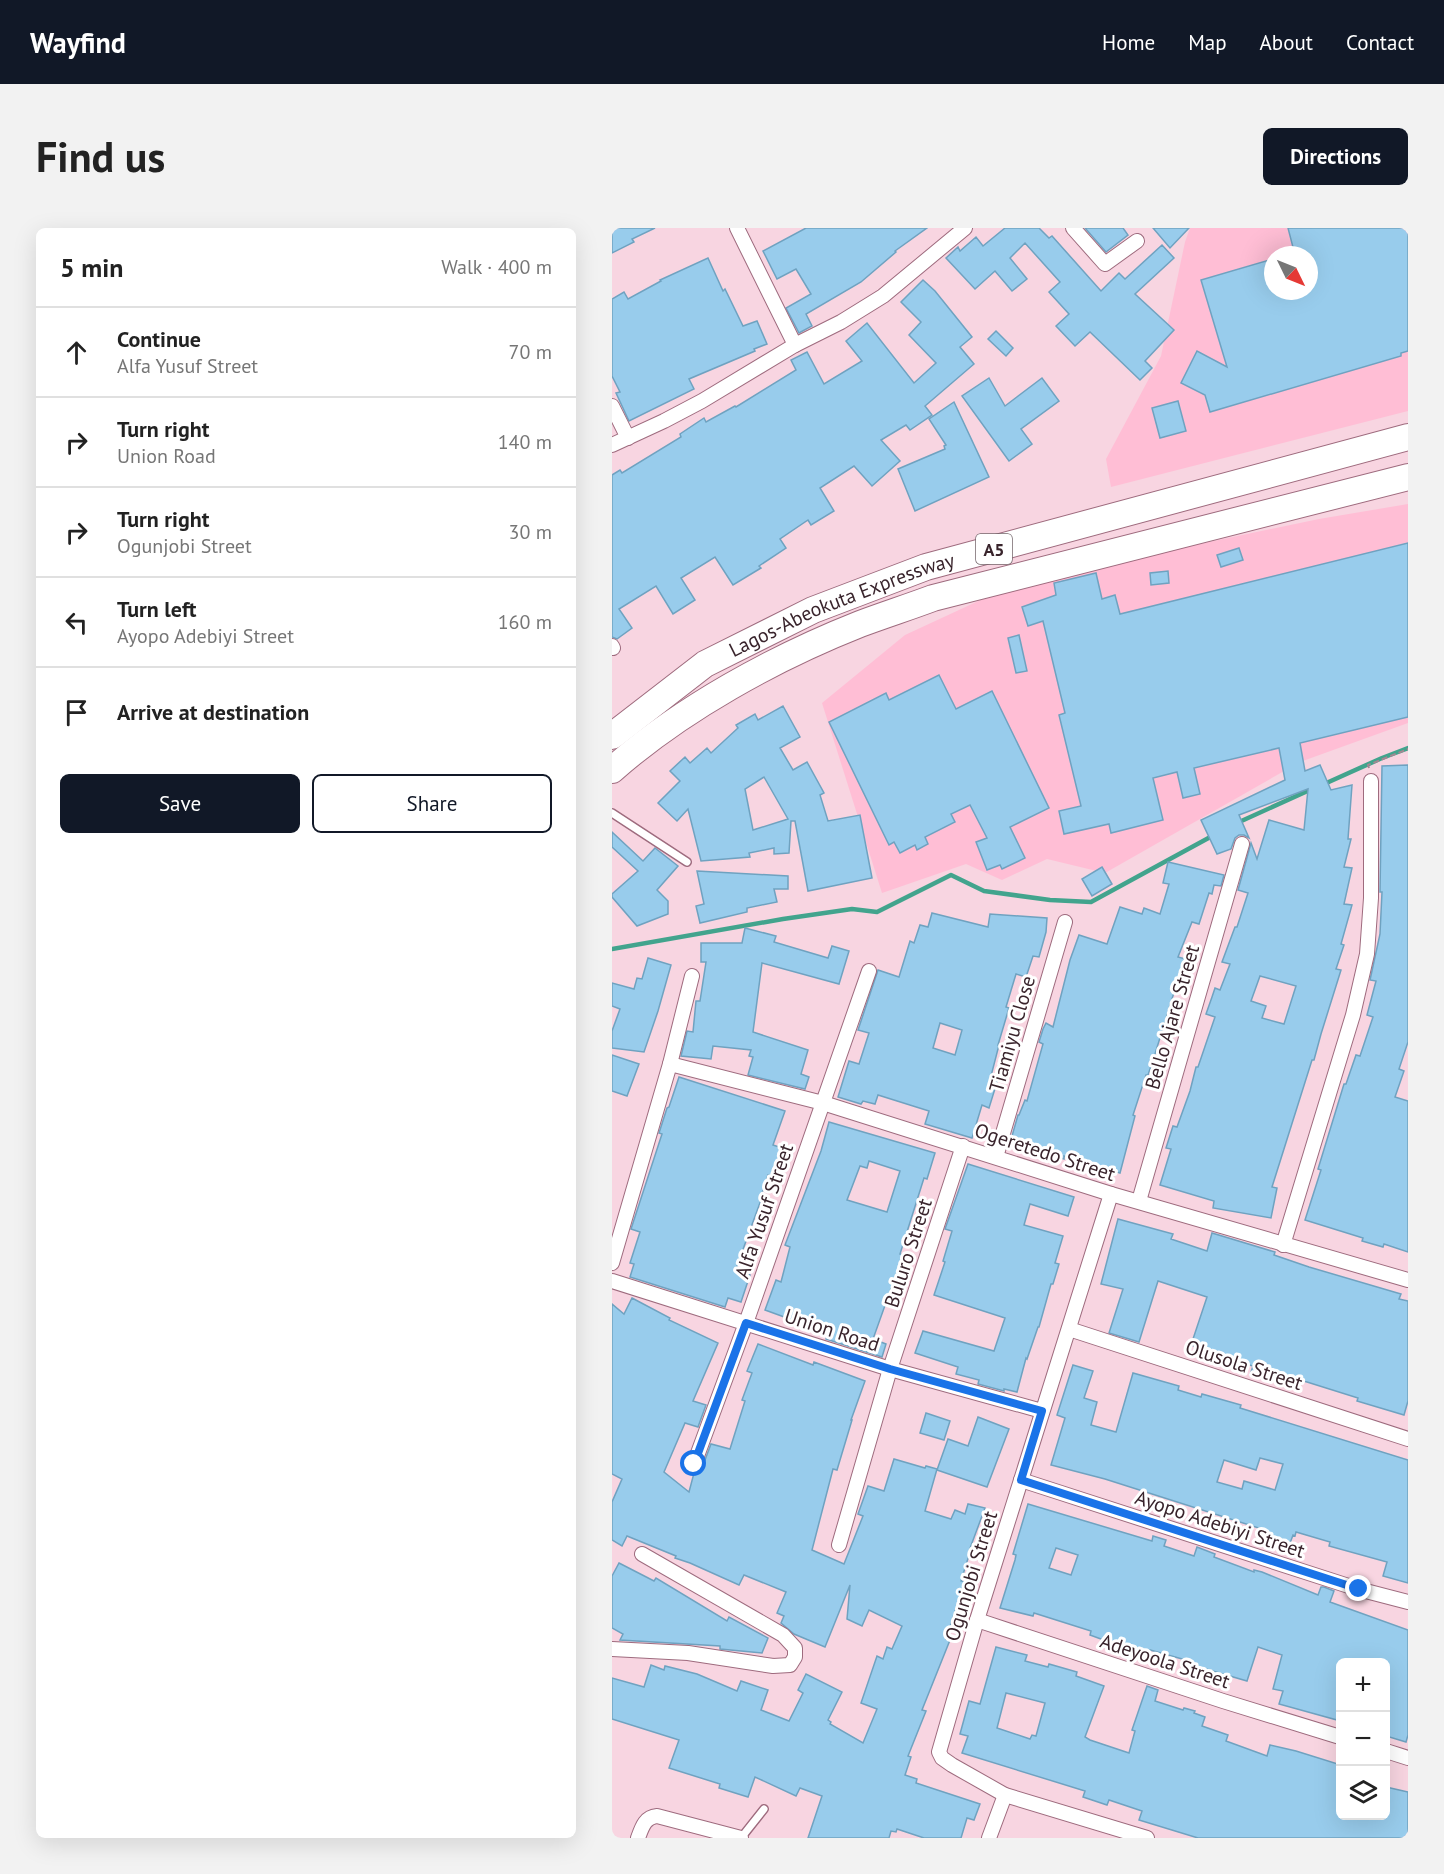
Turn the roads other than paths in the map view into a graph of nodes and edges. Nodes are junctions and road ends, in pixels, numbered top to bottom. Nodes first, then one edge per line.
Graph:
1 (737, 228) edge
2 (965, 228) edge
3 (1073, 228) edge
4 (1137, 241) dead end
5 (795, 345) junction
6 (612, 406) edge
7 (1408, 437) edge
8 (628, 438) junction
9 (612, 445) edge
10 (1408, 477) edge
11 (808, 621) dead end
12 (740, 656) dead end
13 (695, 683) dead end
14 (612, 736) edge
15 (612, 745) edge
16 (612, 770) edge
17 (1371, 781) road end
18 (612, 813) edge
19 (1242, 844) dead end
20 (687, 862) dead end
21 (1065, 922) dead end
22 (869, 971) dead end
23 (692, 976) dead end
24 (670, 1064) junction
25 (823, 1103) junction
26 (963, 1146) junction
27 (996, 1156) junction
28 (1112, 1194) junction
29 (1139, 1201) junction
30 (1283, 1245) junction
31 (612, 1263) edge
32 (1408, 1280) edge
33 (612, 1281) edge
34 (746, 1323) junction
35 (1069, 1329) junction
36 (890, 1369) junction
37 (1042, 1411) junction
38 (1408, 1439) edge
39 (694, 1464) dead end
40 (1021, 1480) junction
41 (839, 1545) dead end
42 (642, 1554) dead end
43 (1408, 1602) edge
44 (977, 1620) junction
45 (612, 1649) edge
46 (1336, 1735) edge
47 (1390, 1752) edge
48 (1408, 1758) edge
49 (1005, 1795) junction
50 (764, 1809) dead end
51 (638, 1838) edge
52 (741, 1838) edge
53 (990, 1838) edge
54 (1148, 1838) edge

1 - 5 street
2 - 5 street
3 - 4 street
5 - 8 street
6 - 8 street
7 - 14 highway, Lagos-Abeokuta Expressway / A5
8 - 9 street
10 - 16 highway, Lagos-Abeokuta Expressway / A5
11 - 12 lane
13 - 15 lane
17 - 30 street
18 - 20 lane
19 - 29 street, Bello Ajare Street
21 - 27 street, Tiamiyu Close
22 - 25 street, Alfa Yusuf Street
23 - 24 street
24 - 25 street, Ogeretedo Street
24 - 31 street
25 - 26 street, Ogeretedo Street
25 - 34 street, Alfa Yusuf Street
26 - 27 street, Ogeretedo Street
26 - 36 street, Buluro Street
27 - 28 street, Ogeretedo Street
28 - 29 street, Ogeretedo Street
28 - 35 street, Ogunjobi Street
29 - 30 street, Ogeretedo Street
30 - 32 street, Ogeretedo Street
33 - 34 street, Union Road
34 - 36 street, Union Road
34 - 39 street, Alfa Yusuf Street
35 - 37 street, Ogunjobi Street
35 - 38 street, Olusola Street
36 - 37 street, Union Road
36 - 41 street, Buluro Street
37 - 40 street, Ogunjobi Street
40 - 43 street, Ayopo Adebiyi Street
40 - 44 street, Ogunjobi Street
42 - 45 street
44 - 46 street, Adeyoola Street
44 - 49 street, Ogunjobi Street
47 - 48 street
49 - 53 street
49 - 54 street, Ogunjobi Street
50 - 52 lane
51 - 52 street

